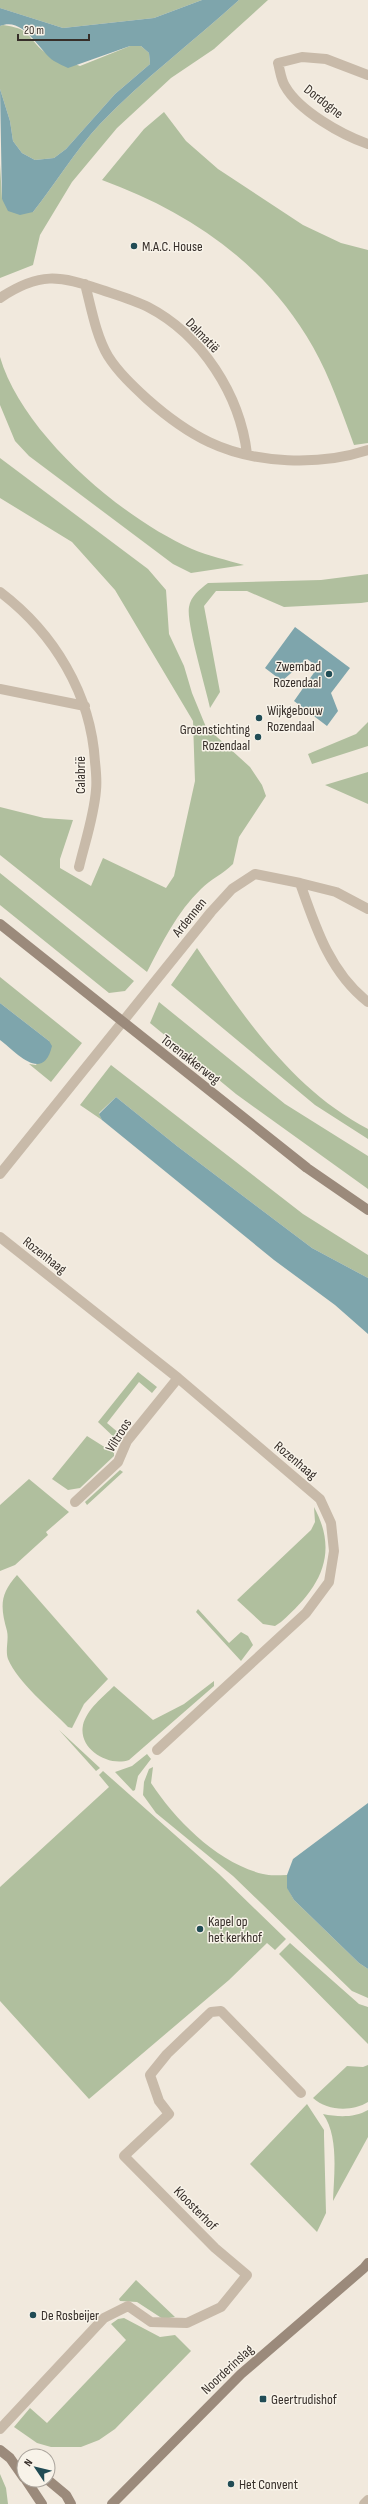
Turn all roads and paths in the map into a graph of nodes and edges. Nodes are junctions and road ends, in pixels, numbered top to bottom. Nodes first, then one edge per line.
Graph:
1 (368, 75) edge
2 (368, 144) edge
3 (85, 284) junction
4 (0, 298) edge
5 (368, 450) edge
6 (247, 454) junction
7 (0, 592) edge
8 (0, 689) edge
9 (85, 706) junction
10 (79, 867) dead end
11 (300, 883) junction
12 (368, 909) edge
13 (0, 924) edge
14 (368, 1002) edge
15 (122, 1023) junction
16 (0, 1174) edge
17 (368, 1210) edge
18 (0, 1237) edge
19 (178, 1378) junction
20 (75, 1502) dead end
21 (157, 1750) dead end
22 (301, 2094) dead end
23 (368, 2262) edge
24 (0, 2428) edge
25 (0, 2450) edge
26 (10, 2458) junction
27 (16, 2461) edge
28 (16, 2466) edge
29 (56, 2487) edge
30 (31, 2488) edge
31 (368, 2500) edge
32 (42, 2504) edge
33 (71, 2504) edge
34 (112, 2504) edge
35 (364, 2504) edge

1 - 2 street, Dordogne
3 - 4 street, Dalmatië
3 - 6 street
3 - 6 street, Dalmatië
5 - 6 street
7 - 9 street, Calabrië
8 - 9 street
9 - 10 street, Calabrië
11 - 12 street, Ardennen
11 - 14 street
11 - 15 street, Ardennen
13 - 15 street, Torenakkerweg
15 - 16 street
15 - 17 street, Torenakkerweg
18 - 19 street, Rozenhaag
19 - 20 street, Viltroos
19 - 21 street, Rozenhaag
22 - 24 street, Kloosterhof
23 - 34 street, Noorderinslag
25 - 26 street
26 - 27 street
26 - 28 street
29 - 33 street
30 - 32 street
31 - 35 street

